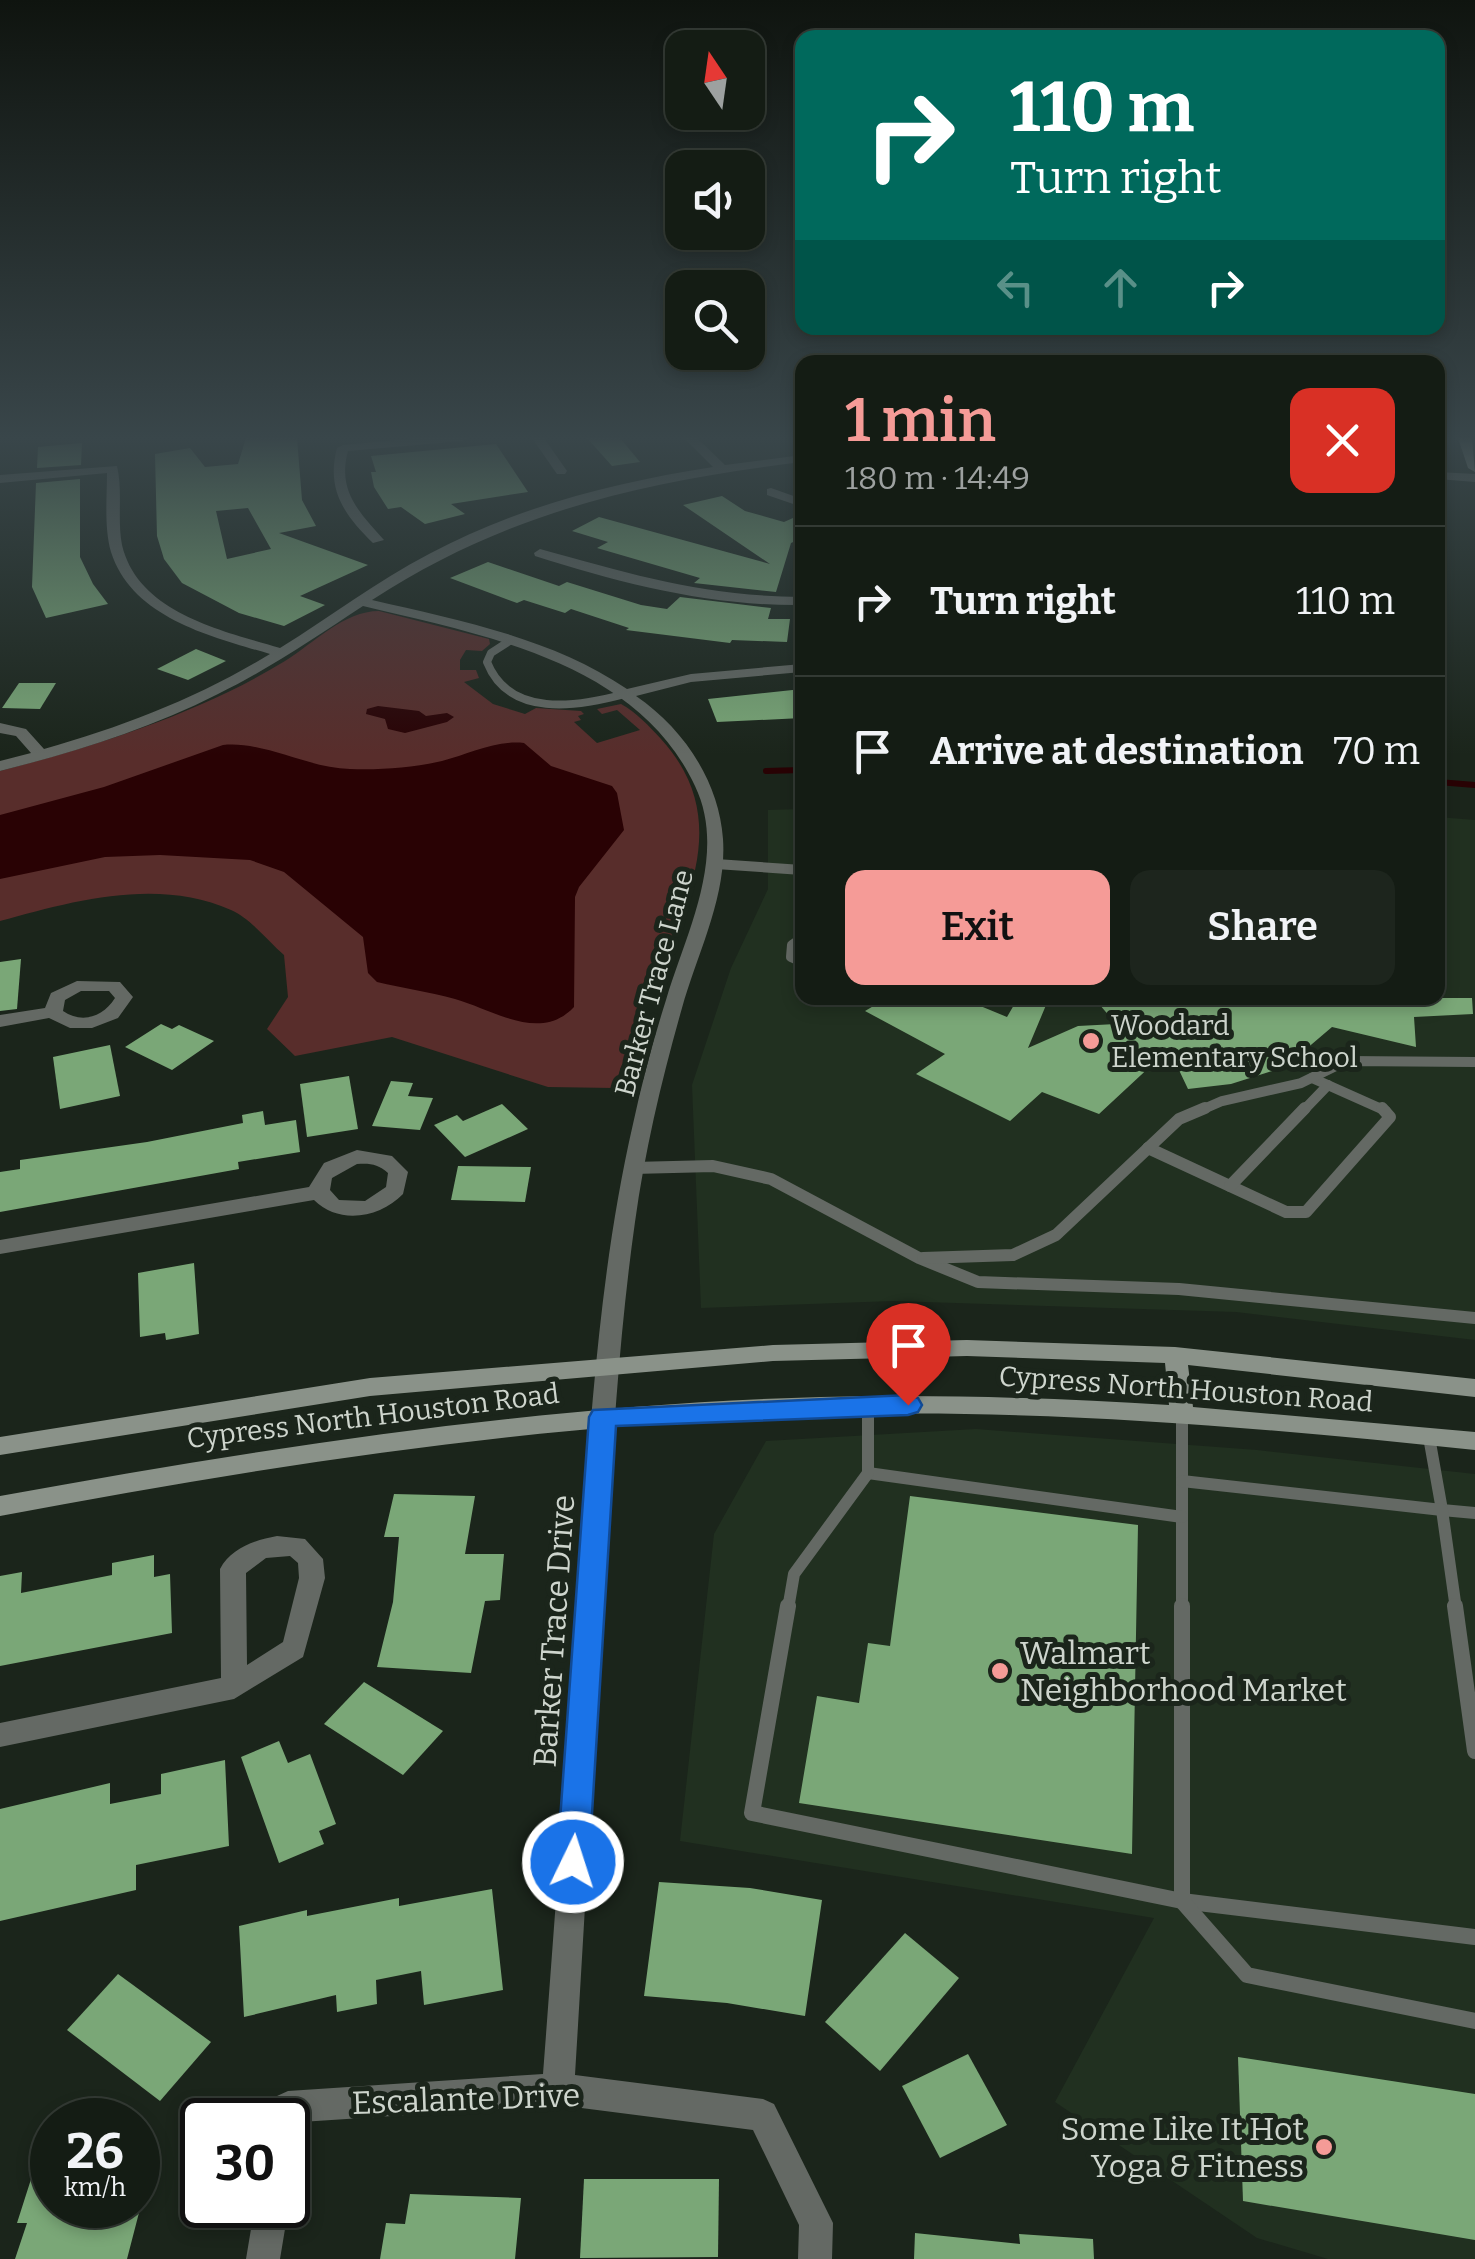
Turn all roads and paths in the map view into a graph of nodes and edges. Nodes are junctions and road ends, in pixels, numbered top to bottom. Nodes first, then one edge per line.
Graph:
1 (117, 543) edge
2 (464, 543) edge
3 (540, 553) dead end
4 (795, 600) edge
5 (361, 601) junction
6 (511, 640) junction
7 (283, 653) junction
8 (795, 669) edge
9 (625, 694) junction
10 (0, 728) edge
11 (40, 755) junction
12 (0, 766) edge
13 (716, 864) junction
14 (795, 870) edge
15 (53, 1012) dead end
16 (0, 1021) edge
17 (1475, 1062) edge
18 (1312, 1078) junction
19 (1328, 1085) junction
20 (1148, 1148) junction
21 (633, 1168) junction
22 (1230, 1186) junction
23 (319, 1192) dead end
24 (0, 1247) edge
25 (919, 1258) junction
26 (1475, 1318) edge
27 (1175, 1356) junction
28 (606, 1365) junction
29 (1475, 1388) edge
30 (868, 1405) junction
31 (1182, 1412) junction
32 (603, 1417) junction
33 (1429, 1436) junction
34 (1475, 1442) edge
35 (0, 1446) edge
36 (868, 1473) junction
37 (1182, 1481) junction
38 (0, 1506) edge
39 (1442, 1510) junction
40 (1475, 1513) edge
41 (1182, 1517) junction
42 (1468, 1645) edge
43 (234, 1687) junction
44 (1472, 1705) edge
45 (0, 1735) edge
46 (1475, 1751) edge
47 (1182, 1901) junction
48 (1475, 1936) edge
49 (1475, 2022) edge
50 (558, 2090) junction
51 (310, 2112) edge
52 (268, 2228) edge
53 (263, 2259) edge
54 (815, 2259) edge

1 - 7 street
2 - 5 street
3 - 4 street
5 - 6 street, Barker Trace Lane
5 - 7 street
6 - 9 street, Barker Trace Lane
6 - 9 lane
7 - 11 street
8 - 9 street
9 - 13 street, Barker Trace Lane
10 - 11 street
11 - 12 street
13 - 14 lane
13 - 21 street, Barker Trace Lane
15 - 16 street
17 - 18 lane
18 - 19 lane
18 - 20 lane
19 - 22 lane
19 - 22 lane
20 - 22 lane
20 - 25 lane
21 - 25 lane
21 - 28 street, Barker Trace Lane
23 - 24 street
25 - 26 lane
27 - 28 main road, Cypress North Houston Road
27 - 29 main road, Cypress North Houston Road
27 - 31 main road
28 - 32 street, Barker Trace Lane
28 - 35 main road, Cypress North Houston Road
30 - 31 main road, Cypress North Houston Road
30 - 32 main road, Cypress North Houston Road
30 - 36 lane
31 - 33 main road, Cypress North Houston Road
31 - 37 lane
32 - 38 main road, Cypress North Houston Road
32 - 50 street, Barker Trace Drive
33 - 34 main road, Cypress North Houston Road
33 - 39 lane
36 - 41 lane
36 - 47 lane
37 - 39 lane
37 - 41 lane
39 - 40 lane
39 - 42 lane
41 - 47 lane
42 - 44 lane
43 - 43 street
43 - 45 street
44 - 46 lane
47 - 48 lane
47 - 49 lane
50 - 51 street, Escalante Drive
50 - 54 street, Escalante Drive
52 - 53 street

